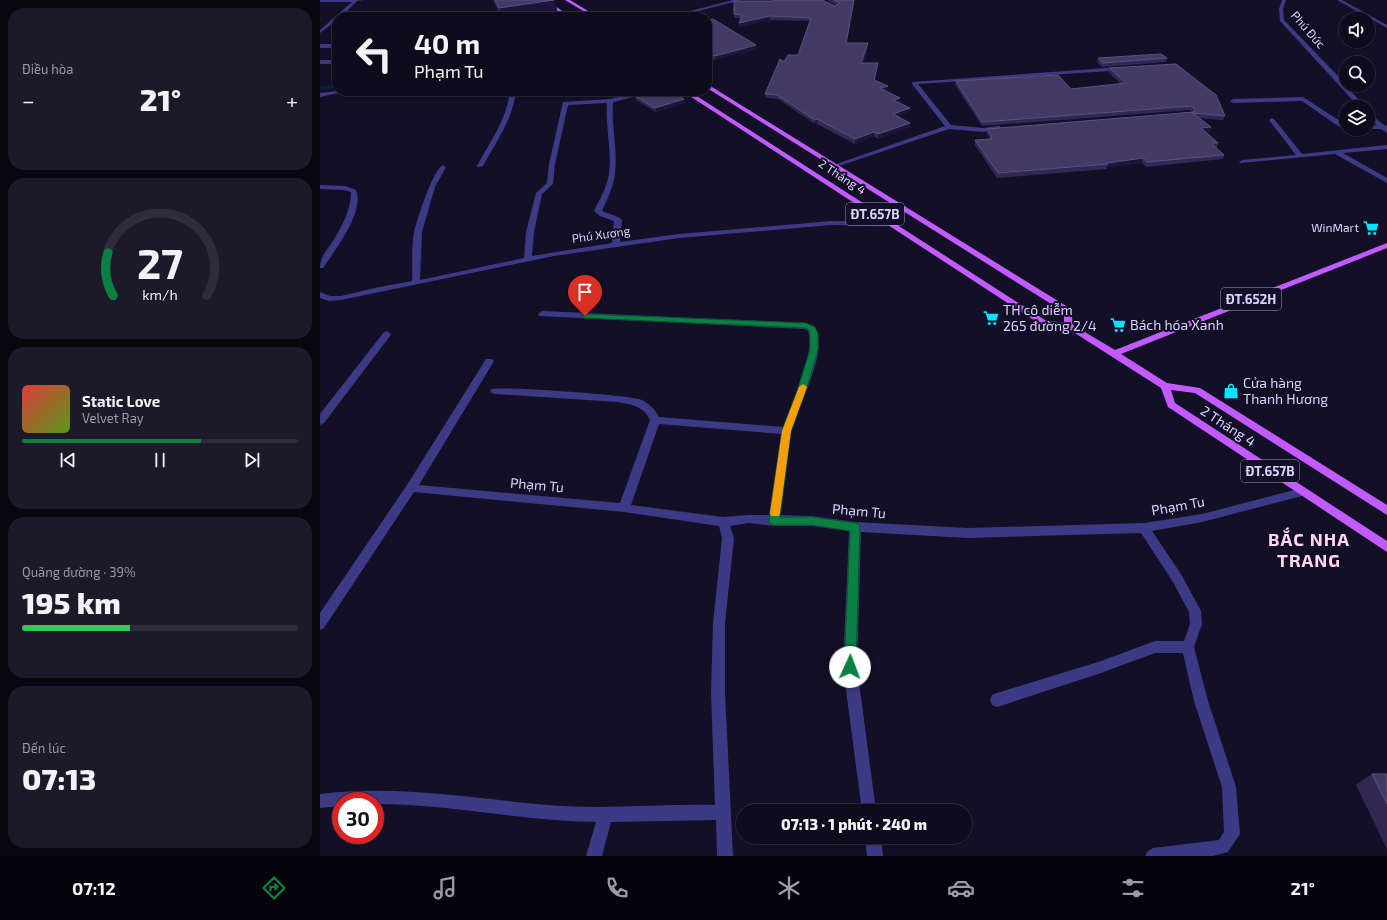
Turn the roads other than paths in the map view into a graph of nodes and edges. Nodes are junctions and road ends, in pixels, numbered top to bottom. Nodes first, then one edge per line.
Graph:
1 (334, 0) edge
2 (356, 0) edge
3 (362, 0) edge
4 (543, 0) edge
5 (567, 0) edge
6 (739, 0) edge
7 (1284, 0) edge
8 (1339, 0) edge
9 (320, 1) edge
10 (344, 12) edge
11 (561, 12) edge
12 (587, 12) edge
13 (690, 12) edge
14 (332, 23) edge
15 (1387, 27) edge
16 (320, 32) edge
17 (320, 46) edge
18 (332, 46) edge
19 (320, 62) edge
20 (332, 62) edge
21 (1130, 68) edge
22 (712, 89) edge
23 (332, 93) edge
24 (320, 95) edge
25 (512, 96) edge
26 (632, 96) edge
27 (693, 96) edge
28 (1356, 100) edge
29 (610, 101) junction
30 (1233, 101) dead end
31 (1272, 120) dead end
32 (1375, 120) edge
33 (1339, 124) edge
34 (949, 127) junction
35 (1384, 127) edge
36 (1006, 128) edge
37 (1387, 131) edge
38 (1387, 147) edge
39 (1336, 152) junction
40 (1300, 156) junction
41 (1242, 162) dead end
42 (480, 166) dead end
43 (834, 166) junction
44 (443, 167) dead end
45 (1387, 181) edge
46 (320, 187) edge
47 (891, 224) junction
48 (616, 244) junction
49 (1387, 245) edge
50 (528, 259) junction
51 (320, 266) edge
52 (416, 283) junction
53 (320, 294) edge
54 (542, 314) dead end
55 (1069, 326) junction
56 (387, 334) dead end
57 (1114, 354) junction
58 (489, 361) dead end
59 (1165, 386) junction
60 (495, 391) dead end
61 (655, 420) junction
62 (320, 421) edge
63 (786, 431) junction
64 (411, 488) junction
65 (1302, 492) junction
66 (624, 508) junction
67 (1387, 511) edge
68 (774, 521) junction
69 (723, 522) junction
70 (855, 527) junction
71 (1144, 528) junction
72 (1387, 547) edge
73 (320, 624) edge
74 (1188, 646) junction
75 (996, 700) dead end
76 (320, 801) edge
77 (868, 804) edge
78 (724, 813) junction
79 (605, 815) junction
80 (873, 844) edge
81 (594, 856) edge
82 (725, 856) edge
83 (875, 856) edge
84 (1153, 856) edge

1 - 2 street
1 - 9 street
2 - 3 street
2 - 10 street
4 - 11 main road
5 - 12 main road
6 - 13 street
7 - 28 street, Phú Đức
8 - 15 street
14 - 16 street
17 - 18 street
19 - 20 street
21 - 34 street
22 - 43 main road, 2 Tháng 4 / ĐT.657B
23 - 24 street
25 - 42 street
26 - 29 street
27 - 47 main road, 2 Tháng 4 / ĐT.657B
29 - 48 street
29 - 50 street
30 - 33 street
31 - 40 street
32 - 35 street
34 - 36 street
34 - 43 street
35 - 37 street
38 - 39 street
39 - 40 street
39 - 45 street
40 - 41 street
43 - 55 main road, 2 Tháng 4 / ĐT.657B
44 - 52 street
46 - 51 street
47 - 48 street, Phú Xương
47 - 55 main road, 2 Tháng 4 / ĐT.657B
48 - 50 street, Phú Xương
49 - 57 main road, ĐT.652H
50 - 52 street, Phú Xương
52 - 53 street, Phú Xương
54 - 63 street
55 - 57 main road, 2 Tháng 4 / ĐT.657B
56 - 62 street
57 - 59 main road, 2 Tháng 4 / ĐT.657B
58 - 64 street
59 - 65 main road, 2 Tháng 4 / ĐT.657B
59 - 67 main road, 2 Tháng 4 / ĐT.657B
60 - 61 street
61 - 63 street
61 - 66 street
63 - 68 street
64 - 66 street, Phạm Tu
64 - 73 street
65 - 71 street, Phạm Tu
65 - 72 main road, 2 Tháng 4 / ĐT.657B
66 - 69 street, Phạm Tu
68 - 69 street, Phạm Tu
68 - 70 street, Phạm Tu
69 - 78 street
70 - 71 street, Phạm Tu
70 - 77 street
71 - 74 street
74 - 75 street
74 - 84 street
76 - 79 street
78 - 79 street
78 - 82 street
79 - 81 street
80 - 83 street

